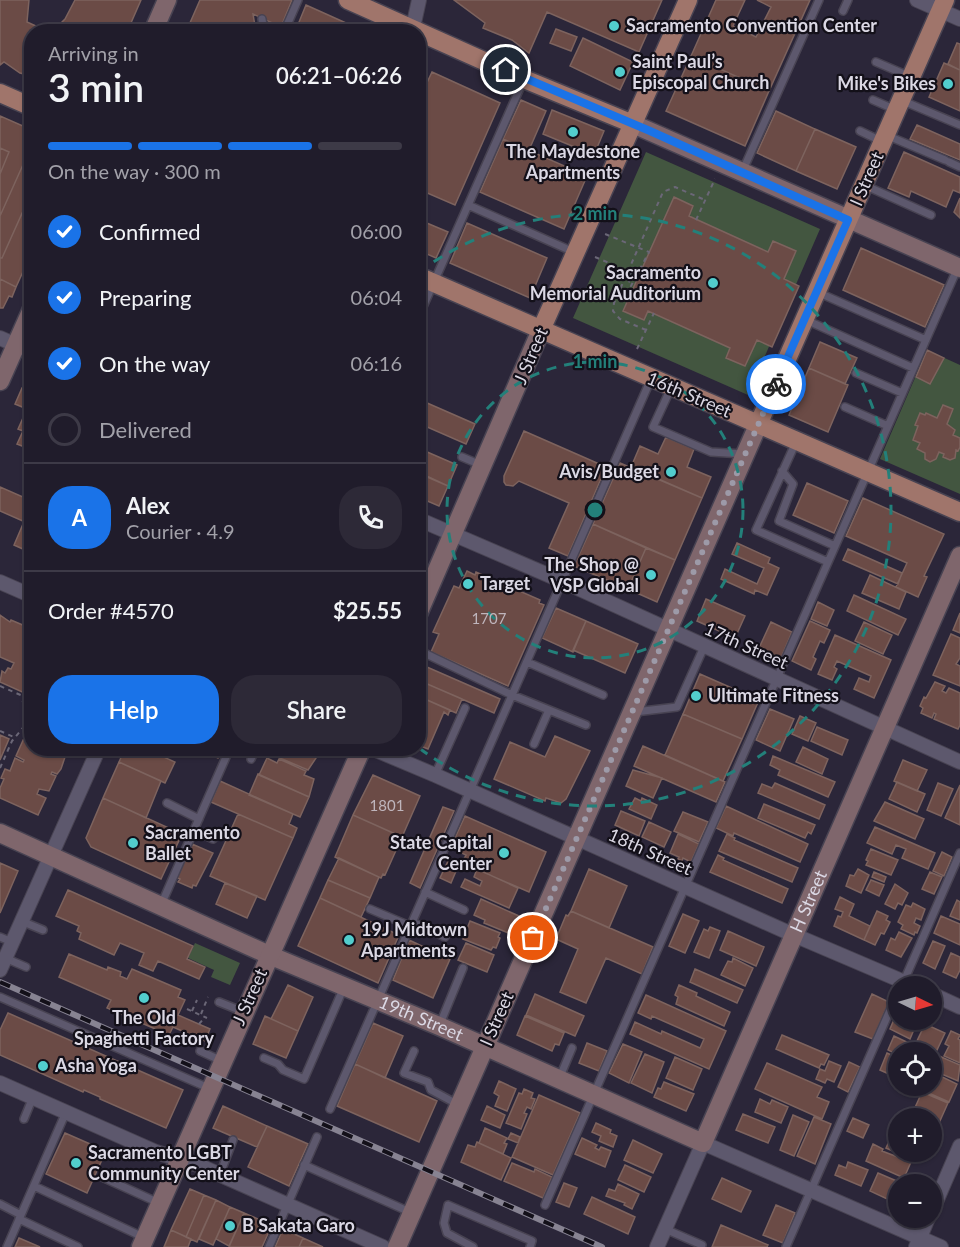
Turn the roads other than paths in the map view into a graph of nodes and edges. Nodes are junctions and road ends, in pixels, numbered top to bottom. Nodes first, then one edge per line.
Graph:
1 (167, 0) edge
2 (298, 0) edge
3 (348, 0) edge
4 (419, 0) edge
5 (688, 0) edge
6 (819, 0) edge
7 (848, 0) edge
8 (916, 0) edge
9 (943, 5) edge
10 (843, 11) dead end
11 (262, 18) dead end
12 (960, 19) edge
13 (156, 24) edge
14 (263, 24) edge
15 (288, 24) edge
16 (399, 24) edge
17 (413, 24) edge
18 (426, 36) edge
19 (876, 62) dead end
20 (911, 77) junction
21 (524, 79) junction
22 (0, 93) edge
23 (873, 100) dead end
24 (24, 104) edge
25 (899, 105) junction
26 (633, 124) junction
27 (960, 129) edge
28 (860, 131) dead end
29 (884, 138) junction
30 (960, 167) edge
31 (742, 172) junction
32 (864, 185) junction
33 (468, 206) junction
34 (931, 215) dead end
35 (848, 220) junction
36 (576, 253) junction
37 (959, 266) edge
38 (426, 279) edge
39 (816, 292) junction
40 (804, 320) junction
41 (24, 327) edge
42 (542, 330) junction
43 (926, 340) junction
44 (16, 345) edge
45 (913, 368) junction
46 (856, 373) dead end
47 (651, 379) junction
48 (0, 381) edge
49 (671, 388) junction
50 (902, 393) junction
51 (845, 406) dead end
52 (758, 425) junction
53 (888, 426) junction
54 (796, 441) junction
55 (745, 454) junction
56 (462, 457) dead end
57 (484, 466) junction
58 (782, 471) junction
59 (868, 473) junction
60 (960, 512) edge
61 (426, 522) edge
62 (454, 534) junction
63 (835, 546) junction
64 (960, 556) edge
65 (828, 562) junction
66 (562, 581) junction
67 (0, 582) edge
68 (24, 592) edge
69 (426, 596) edge
70 (668, 630) junction
71 (704, 647) junction
72 (426, 654) edge
73 (527, 662) junction
74 (776, 679) junction
75 (512, 695) junction
76 (603, 695) dead end
77 (465, 708) dead end
78 (549, 710) junction
79 (632, 712) junction
80 (586, 725) dead end
81 (885, 728) junction
82 (534, 744) dead end
83 (95, 756) edge
84 (227, 756) edge
85 (252, 756) edge
86 (358, 756) edge
87 (390, 756) edge
88 (251, 759) dead end
89 (960, 762) edge
90 (435, 775) junction
91 (471, 792) junction
92 (167, 802) dead end
93 (199, 819) junction
94 (194, 830) junction
95 (0, 833) edge
96 (213, 839) dead end
97 (577, 839) junction
98 (960, 853) edge
99 (52, 855) junction
100 (685, 887) junction
101 (425, 892) junction
102 (161, 905) junction
103 (369, 909) dead end
104 (464, 910) dead end
105 (21, 921) junction
106 (411, 924) junction
107 (43, 930) dead end
108 (795, 936) junction
109 (445, 937) dead end
110 (6, 939) edge
111 (269, 955) junction
112 (2, 963) edge
113 (27, 967) dead end
114 (463, 968) dead end
115 (910, 976) edge
116 (888, 979) edge
117 (345, 985) junction
118 (0, 997) edge
119 (942, 999) edge
120 (377, 1000) junction
121 (219, 1002) dead end
122 (960, 1007) edge
123 (244, 1012) junction
124 (888, 1023) edge
125 (439, 1026) junction
126 (486, 1047) junction
127 (573, 1048) dead end
128 (200, 1051) dead end
129 (414, 1051) dead end
130 (264, 1058) dead end
131 (222, 1061) junction
132 (558, 1079) junction
133 (0, 1083) edge
134 (211, 1089) junction
135 (594, 1094) junction
136 (33, 1097) junction
137 (459, 1106) junction
138 (330, 1109) dead end
139 (66, 1112) junction
140 (24, 1119) dead end
141 (317, 1137) dead end
142 (233, 1140) dead end
143 (703, 1143) junction
144 (960, 1146) edge
145 (180, 1158) junction
146 (304, 1165) junction
147 (220, 1174) junction
148 (104, 1178) dead end
149 (34, 1186) junction
150 (942, 1188) edge
151 (810, 1190) junction
152 (0, 1204) edge
153 (160, 1204) junction
154 (287, 1205) junction
155 (545, 1205) dead end
156 (412, 1213) junction
157 (20, 1217) junction
158 (924, 1228) edge
159 (664, 1229) junction
160 (142, 1242) edge
161 (918, 1242) edge
162 (702, 1245) dead end
163 (7, 1247) edge
164 (78, 1247) edge
165 (269, 1247) edge
166 (383, 1247) edge
167 (397, 1247) edge
168 (473, 1247) edge
169 (530, 1247) edge
170 (657, 1247) edge
171 (786, 1247) edge
172 (941, 1247) edge

1 - 13 main road
2 - 15 lane
3 - 16 main road
4 - 17 street
5 - 26 main road, J Street
6 - 31 lane
7 - 10 lane
8 - 9 street
9 - 12 street
9 - 20 main road, I Street
11 - 14 lane
18 - 21 main road
19 - 20 lane
20 - 25 main road, I Street
21 - 26 main road
21 - 33 lane
22 - 24 main road
23 - 25 lane
25 - 27 lane
25 - 29 main road, I Street
26 - 31 main road
26 - 36 main road, J Street
28 - 29 lane
29 - 30 lane
29 - 32 main road, I Street
31 - 35 main road
32 - 34 lane
32 - 35 main road, I Street
33 - 36 lane
33 - 38 lane
35 - 37 main road
35 - 39 main road, I Street
36 - 42 main road, J Street
37 - 43 lane
38 - 42 main road, 16th Street
39 - 40 main road, I Street
39 - 43 lane
40 - 45 lane
40 - 52 main road, I Street
41 - 44 main road
42 - 47 main road, 16th Street
42 - 57 main road, J Street
43 - 45 lane
44 - 48 main road
45 - 50 lane
46 - 50 lane
47 - 49 main road, 16th Street
47 - 66 lane
49 - 52 main road, 16th Street
49 - 55 lane
50 - 53 lane
51 - 53 lane
52 - 54 main road, 16th Street
52 - 55 main road, I Street
53 - 59 lane
54 - 58 lane
54 - 59 main road, 16th Street
55 - 70 main road, I Street
56 - 57 lane
57 - 62 main road, J Street
58 - 63 lane
58 - 65 lane
59 - 60 main road, 16th Street
59 - 63 lane
61 - 62 street, 17th Street
62 - 66 street, 17th Street
62 - 69 main road, J Street
63 - 65 lane
64 - 81 main road, H Street
65 - 74 lane
66 - 70 street, 17th Street
66 - 73 lane
67 - 68 street
70 - 71 street, 17th Street
70 - 79 main road, I Street
71 - 74 street, 17th Street
71 - 79 lane
72 - 75 lane
73 - 75 lane
73 - 76 lane
74 - 81 street, 17th Street
74 - 100 lane
75 - 78 lane
75 - 91 lane
77 - 90 lane
78 - 80 lane
78 - 82 lane
79 - 97 main road, I Street
81 - 89 street, 17th Street
81 - 108 main road, H Street
83 - 99 street
84 - 93 lane
85 - 88 lane
86 - 111 main road, J Street
87 - 90 street, 18th Street
90 - 91 street, 18th Street
91 - 97 street, 18th Street
91 - 101 lane
92 - 93 lane
93 - 94 lane
94 - 96 lane
94 - 102 lane
95 - 99 main road, 19th Street
97 - 100 street, 18th Street
97 - 126 main road, I Street
98 - 115 lane
99 - 102 main road, 19th Street
99 - 105 street
100 - 108 street, 18th Street
100 - 135 lane
101 - 104 lane
101 - 106 lane
102 - 111 main road, 19th Street
103 - 106 lane
105 - 107 lane
105 - 110 street
106 - 109 lane
106 - 120 lane
108 - 116 street, 18th Street
108 - 143 main road, H Street
110 - 112 street
111 - 117 main road, 19th Street
111 - 123 main road, J Street
112 - 113 lane
114 - 125 lane
117 - 120 main road, 19th Street
117 - 130 lane
118 - 134 lane
119 - 122 street
120 - 125 main road, 19th Street
120 - 138 lane
121 - 123 lane
123 - 131 main road, J Street
124 - 151 lane
125 - 126 main road, 19th Street
126 - 132 main road, 19th Street
126 - 137 main road, I Street
127 - 132 lane
128 - 131 lane
129 - 137 lane
131 - 134 main road, J Street
132 - 135 main road, 19th Street
133 - 136 street
134 - 145 main road, J Street
135 - 143 main road, 19th Street
135 - 155 lane
136 - 139 street
136 - 140 lane
137 - 156 main road, I Street
139 - 145 street
139 - 149 lane
141 - 146 lane
142 - 147 lane
143 - 151 street, 19th Street
143 - 159 street, H Street
144 - 150 street
145 - 147 street
145 - 153 main road, J Street
146 - 154 lane
146 - 156 lane
147 - 154 street
148 - 153 lane
149 - 157 lane
149 - 160 lane
151 - 161 street, 19th Street
151 - 171 lane
152 - 157 lane
153 - 160 main road, J Street
154 - 165 lane
154 - 166 street
156 - 167 main road, I Street
157 - 163 lane
157 - 164 lane
158 - 161 street
159 - 162 lane
159 - 170 street, H Street
161 - 172 street, 19th Street
168 - 169 lane

